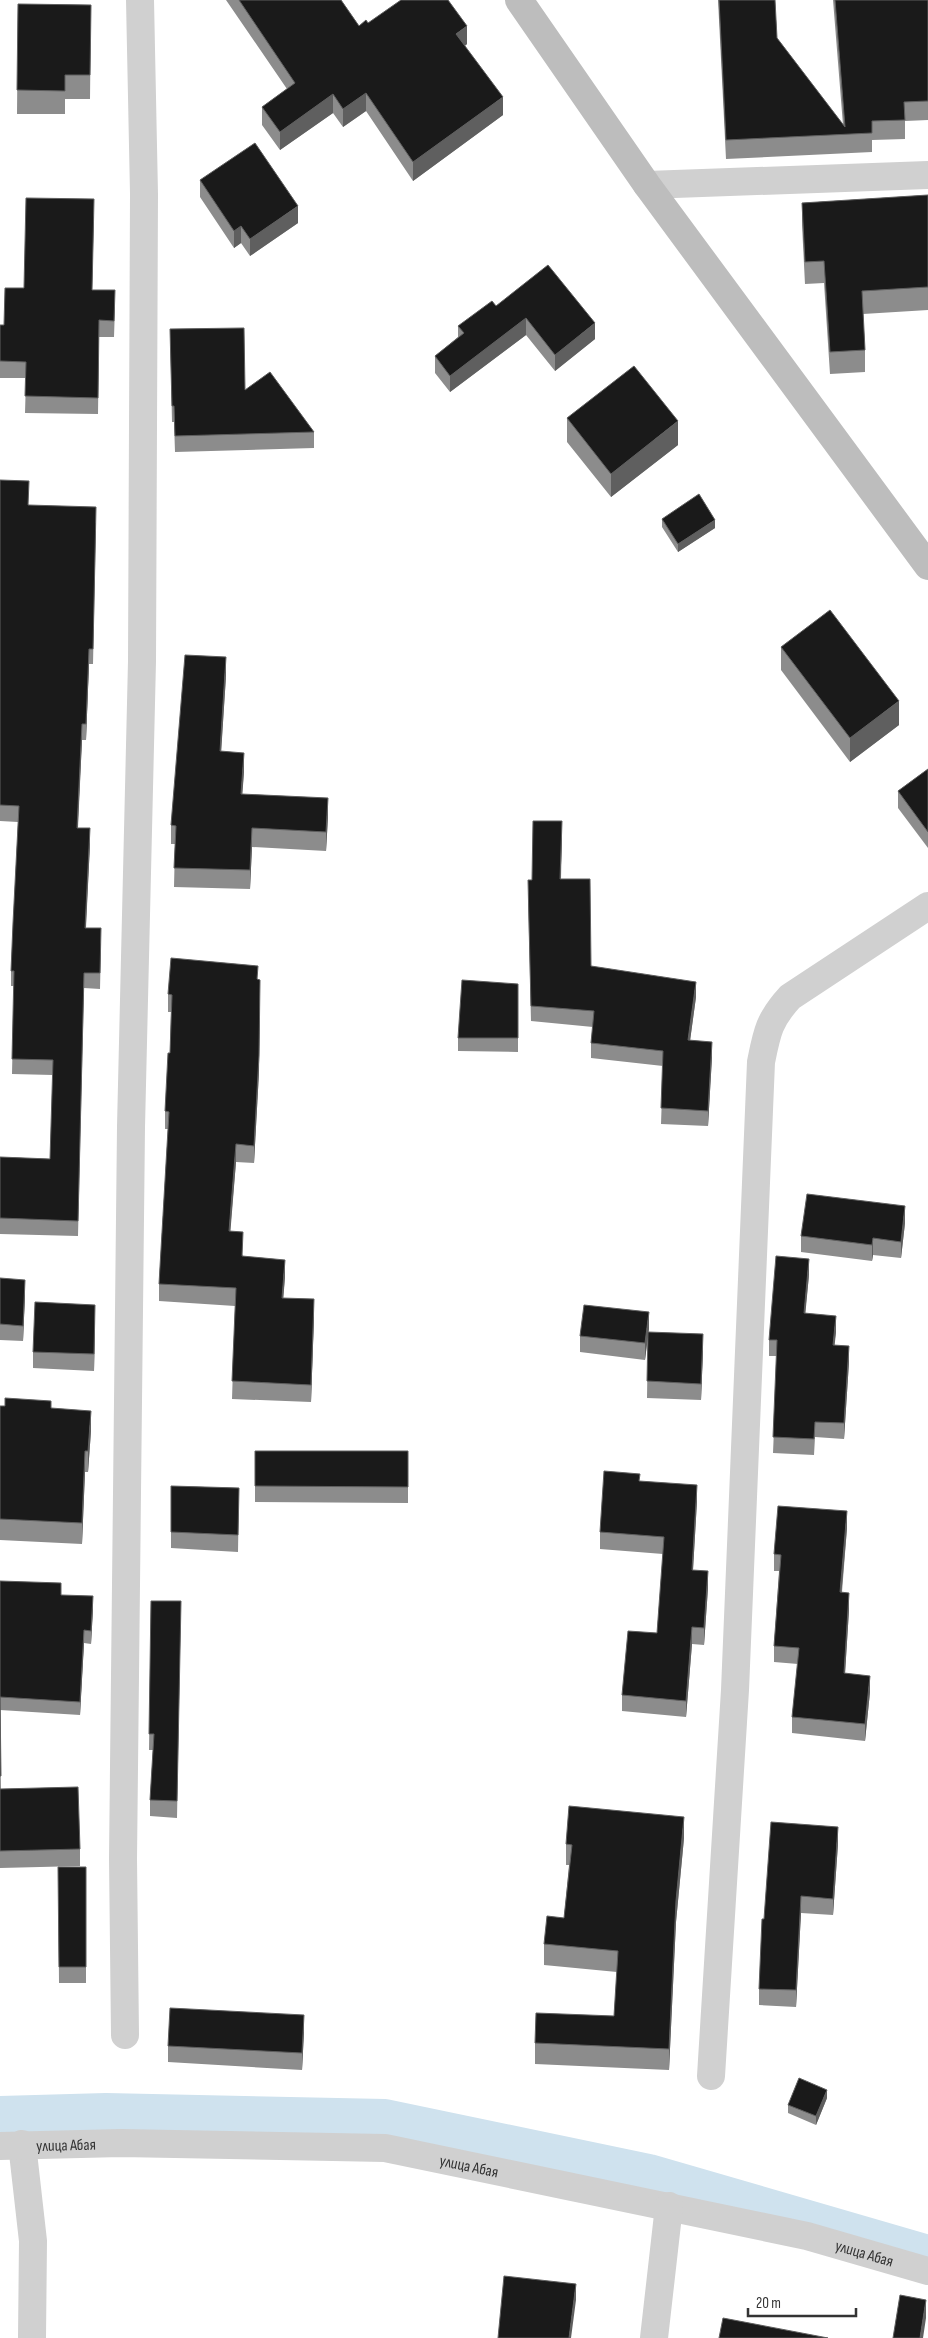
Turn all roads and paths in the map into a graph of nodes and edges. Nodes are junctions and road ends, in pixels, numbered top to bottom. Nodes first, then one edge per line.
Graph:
1 (140, 0) edge
2 (519, 0) edge
3 (928, 175) edge
4 (648, 185) junction
5 (928, 566) edge
6 (928, 906) edge
7 (125, 2035) dead end
8 (711, 2076) dead end
9 (11, 2145) edge
10 (669, 2206) junction
11 (928, 2271) edge
12 (32, 2338) edge
13 (654, 2338) edge

1 - 7 street
2 - 4 main road
3 - 4 street
4 - 5 main road
6 - 8 street
9 - 10 street, улица Абая
9 - 12 street
10 - 11 street, улица Абая
10 - 13 street

